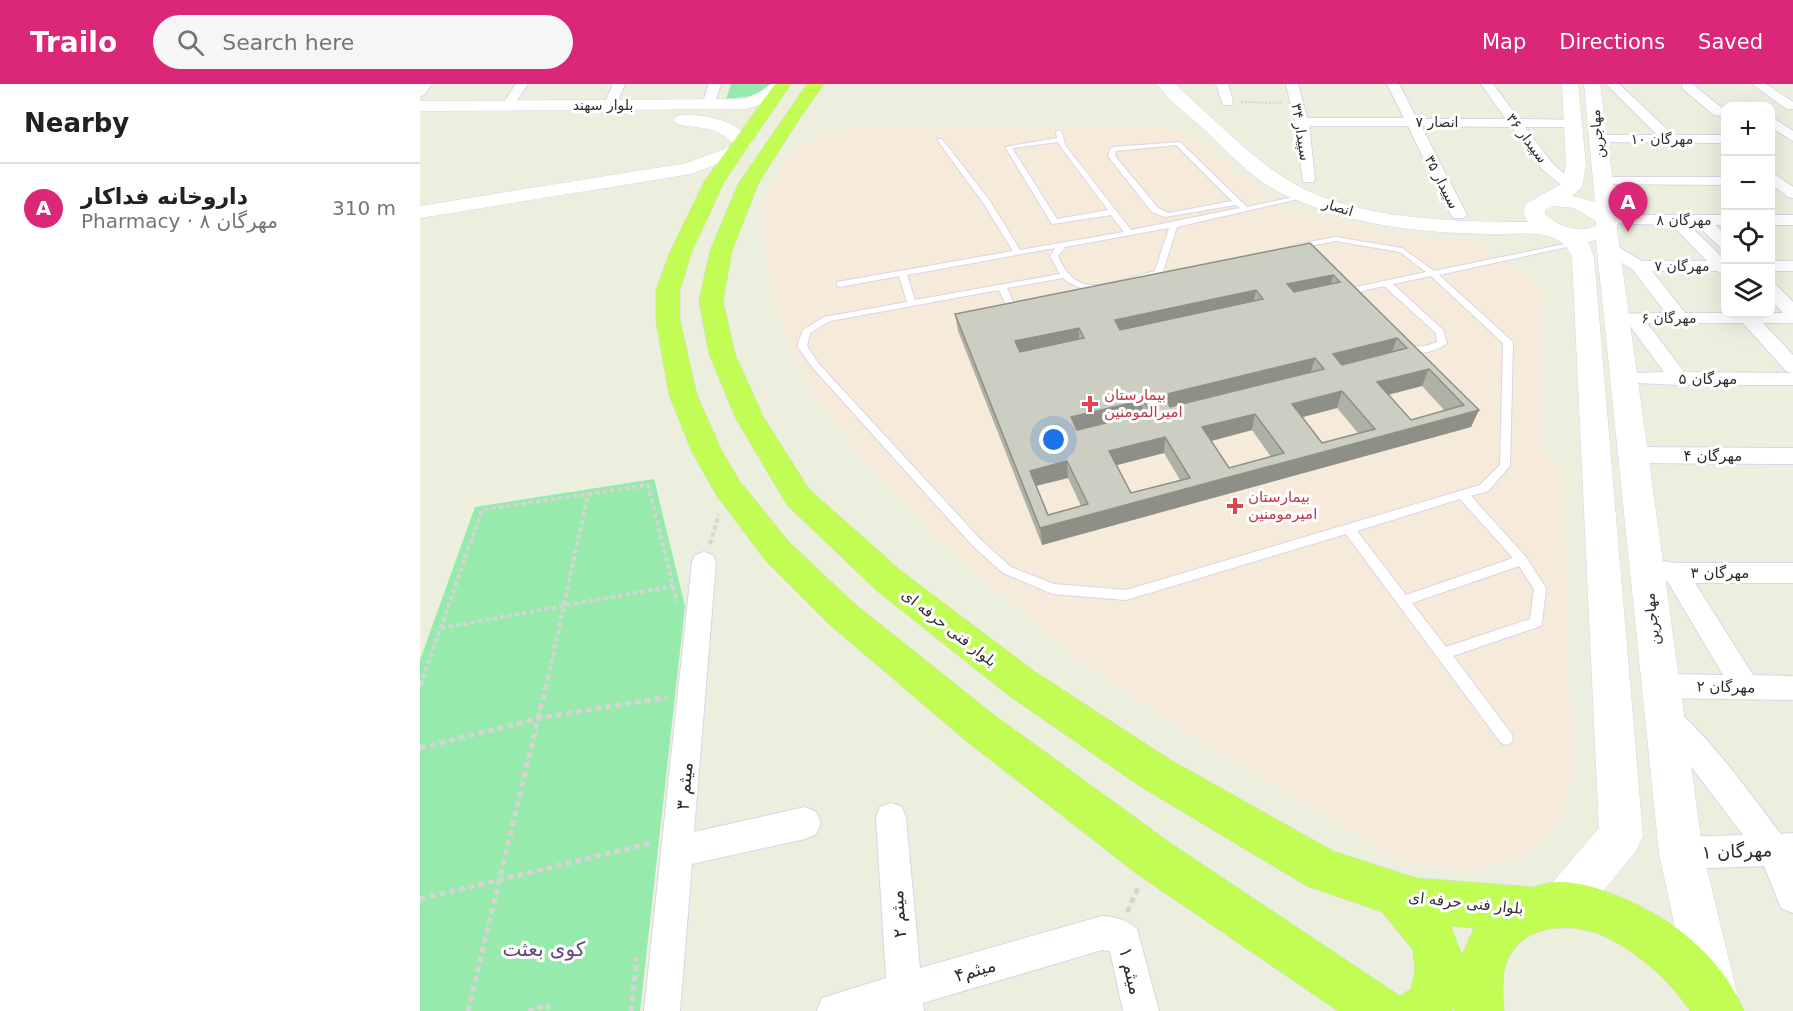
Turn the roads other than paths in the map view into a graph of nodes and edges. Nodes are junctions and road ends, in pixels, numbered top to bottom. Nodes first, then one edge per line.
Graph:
1 (426, 84) edge
2 (522, 84) edge
3 (619, 84) edge
4 (715, 84) edge
5 (782, 84) edge
6 (816, 84) edge
7 (1165, 84) edge
8 (1188, 84) edge
9 (1222, 84) edge
10 (1292, 84) edge
11 (1393, 84) edge
12 (1487, 84) edge
13 (1570, 84) edge
14 (1592, 84) edge
15 (1612, 84) edge
16 (1758, 84) edge
17 (1687, 86) dead end
18 (420, 92) edge
19 (420, 105) edge
20 (508, 105) junction
21 (610, 105) junction
22 (708, 105) junction
23 (1791, 106) dead end
24 (1227, 110) junction
25 (1721, 112) edge
26 (420, 121) edge
27 (1207, 122) junction
28 (1302, 122) junction
29 (1412, 122) junction
30 (1515, 123) junction
31 (1572, 123) junction
32 (1775, 124) edge
33 (1793, 138) edge
34 (1598, 139) junction
35 (1669, 139) junction
36 (1721, 139) edge
37 (1775, 139) edge
38 (939, 140) dead end
39 (740, 146) junction
40 (702, 175) junction
41 (1775, 179) edge
42 (1775, 180) edge
43 (1611, 181) junction
44 (1686, 181) junction
45 (1707, 181) junction
46 (1721, 181) edge
47 (1793, 181) edge
48 (1572, 187) junction
49 (1308, 188) junction
50 (1721, 194) edge
51 (1793, 194) edge
52 (1239, 202) junction
53 (1543, 203) junction
54 (1246, 210) junction
55 (420, 212) edge
56 (1112, 212) junction
57 (1459, 215) junction
58 (1721, 215) edge
59 (1721, 219) edge
60 (1656, 220) junction
61 (1676, 220) junction
62 (1701, 220) junction
63 (1781, 220) edge
64 (1174, 225) junction
65 (1128, 232) junction
66 (1793, 232) edge
67 (1585, 233) junction
68 (1721, 240) edge
69 (1062, 244) junction
70 (1290, 248) edge
71 (1018, 253) junction
72 (1721, 265) edge
73 (1639, 266) junction
74 (1775, 266) edge
75 (1793, 266) edge
76 (1721, 268) edge
77 (1432, 273) junction
78 (903, 274) junction
79 (1066, 275) junction
80 (1386, 283) junction
81 (840, 284) dead end
82 (1002, 287) junction
83 (1775, 294) edge
84 (912, 303) junction
85 (1356, 306) edge
86 (1793, 312) edge
87 (1014, 313) edge
88 (1721, 317) edge
89 (1775, 317) edge
90 (1625, 318) junction
91 (1680, 318) junction
92 (1762, 318) edge
93 (1793, 318) edge
94 (1396, 343) edge
95 (1793, 367) edge
96 (1624, 378) junction
97 (1679, 379) junction
98 (1793, 379) edge
99 (1597, 446) junction
100 (1632, 455) junction
101 (1793, 456) edge
102 (1462, 495) junction
103 (1349, 529) junction
104 (1522, 560) junction
105 (1605, 560) junction
106 (704, 562) road end
107 (1661, 571) junction
108 (1793, 573) edge
109 (1403, 601) junction
110 (1443, 654) junction
111 (1746, 688) junction
112 (1793, 688) edge
113 (1661, 700) junction
114 (1506, 738) dead end
115 (891, 818) dead end
116 (805, 823) dead end
117 (1783, 849) edge
118 (660, 850) junction
119 (1681, 853) junction
120 (1397, 895) junction
121 (1793, 896) edge
122 (1548, 907) junction
123 (1116, 934) joint
124 (905, 1001) edge
125 (1717, 1009) edge
126 (662, 1011) edge
127 (835, 1011) edge
128 (1141, 1011) edge
129 (1381, 1011) edge
130 (1418, 1011) edge
131 (1479, 1011) edge

1 - 18 street
2 - 20 street
3 - 21 street
4 - 22 street
5 - 22 main road, بلوار سهند
5 - 39 main road
6 - 120 main road, بلوار فنی حرفه ای
7 - 27 main road, انصار
8 - 24 main road, انصار
9 - 24 street
10 - 28 street, سپیدار ۳۴
11 - 29 street, سپیدار ۳۵
12 - 30 street, سپیدار ۳۶
13 - 31 main road, مهاجرین
14 - 34 main road, مهاجرین
15 - 35 street
16 - 23 street
17 - 25 street
19 - 20 main road, بلوار سهند
20 - 21 main road, بلوار سهند
21 - 22 main road, بلوار سهند
24 - 27 main road
24 - 49 main road, انصار
26 - 39 main road, بلوار سهند
27 - 49 main road, انصار
28 - 29 street, انصار ۷
28 - 49 street, سپیدار ۳۴
29 - 30 street, انصار ۷
29 - 57 street, سپیدار ۳۵
30 - 31 street, انصار ۷
30 - 48 street, سپیدار ۳۶
31 - 48 main road, مهاجرین
32 - 33 street
33 - 37 street
34 - 35 street, مهرگان ۱۰
34 - 43 main road, مهاجرین
35 - 36 street, مهرگان ۱۰
38 - 71 lane
39 - 40 main road
40 - 55 main road
40 - 129 main road
41 - 47 street
42 - 51 street
43 - 44 street
43 - 60 street
43 - 67 main road, مهاجرین
44 - 45 street
44 - 58 street
45 - 46 street
45 - 50 street
48 - 53 main road
49 - 54 lane
49 - 57 main road, انصار
49 - 67 main road, انصار
52 - 52 lane
52 - 54 lane
53 - 57 main road, انصار
53 - 67 main road
53 - 67 main road
54 - 64 lane
56 - 56 lane
56 - 65 lane
59 - 62 street, مهرگان ۸
60 - 61 street, مهرگان ۸
60 - 67 street, مهرگان ۸
61 - 62 street, مهرگان ۸
61 - 72 street
62 - 68 street
63 - 66 street
64 - 65 lane
64 - 79 lane
65 - 69 lane
67 - 73 street
67 - 77 lane
67 - 90 main road, مهاجرین
67 - 99 main road, مهاجرین
69 - 71 lane
69 - 79 lane
70 - 77 lane
71 - 78 lane
73 - 76 street, مهرگان ۷
73 - 91 street
74 - 75 street
77 - 80 lane
77 - 102 lane
78 - 81 lane
78 - 84 lane
79 - 82 lane
80 - 85 lane
80 - 94 lane
82 - 84 lane
82 - 87 lane
83 - 86 street
84 - 103 lane
88 - 91 street, مهرگان ۶
89 - 93 street, مهرگان ۶
90 - 91 street, مهرگان ۶
90 - 96 main road, مهاجرین
90 - 97 street
92 - 95 street
96 - 97 street, مهرگان ۵
96 - 100 main road, مهاجرین
97 - 98 street, مهرگان ۵
99 - 100 main road
99 - 105 main road, مهاجرین
100 - 101 street, مهرگان ۴
100 - 107 main road, مهاجرین
102 - 103 lane
102 - 104 lane
103 - 109 lane
104 - 109 lane
104 - 110 lane
105 - 107 main road
105 - 122 main road, مهاجرین
106 - 118 street, میثم ۳
107 - 108 street, مهرگان ۳
107 - 111 street
107 - 113 main road, مهاجرین
109 - 110 lane
110 - 114 lane
111 - 112 street, مهرگان ۲
111 - 113 street, مهرگان ۲
113 - 117 street
113 - 119 main road, مهاجرین
115 - 124 street, میثم ۲
116 - 118 street
117 - 119 street, مهرگان ۱
117 - 121 street
118 - 126 street, میثم ۳
119 - 125 main road, مهاجرین
120 - 122 main road, بلوار فنی حرفه ای
120 - 130 main road
122 - 125 main road, بلوار فنی حرفه ای
122 - 131 main road
123 - 124 street, میثم۴
123 - 128 street, میثم ۱
124 - 127 street, میثم۴

